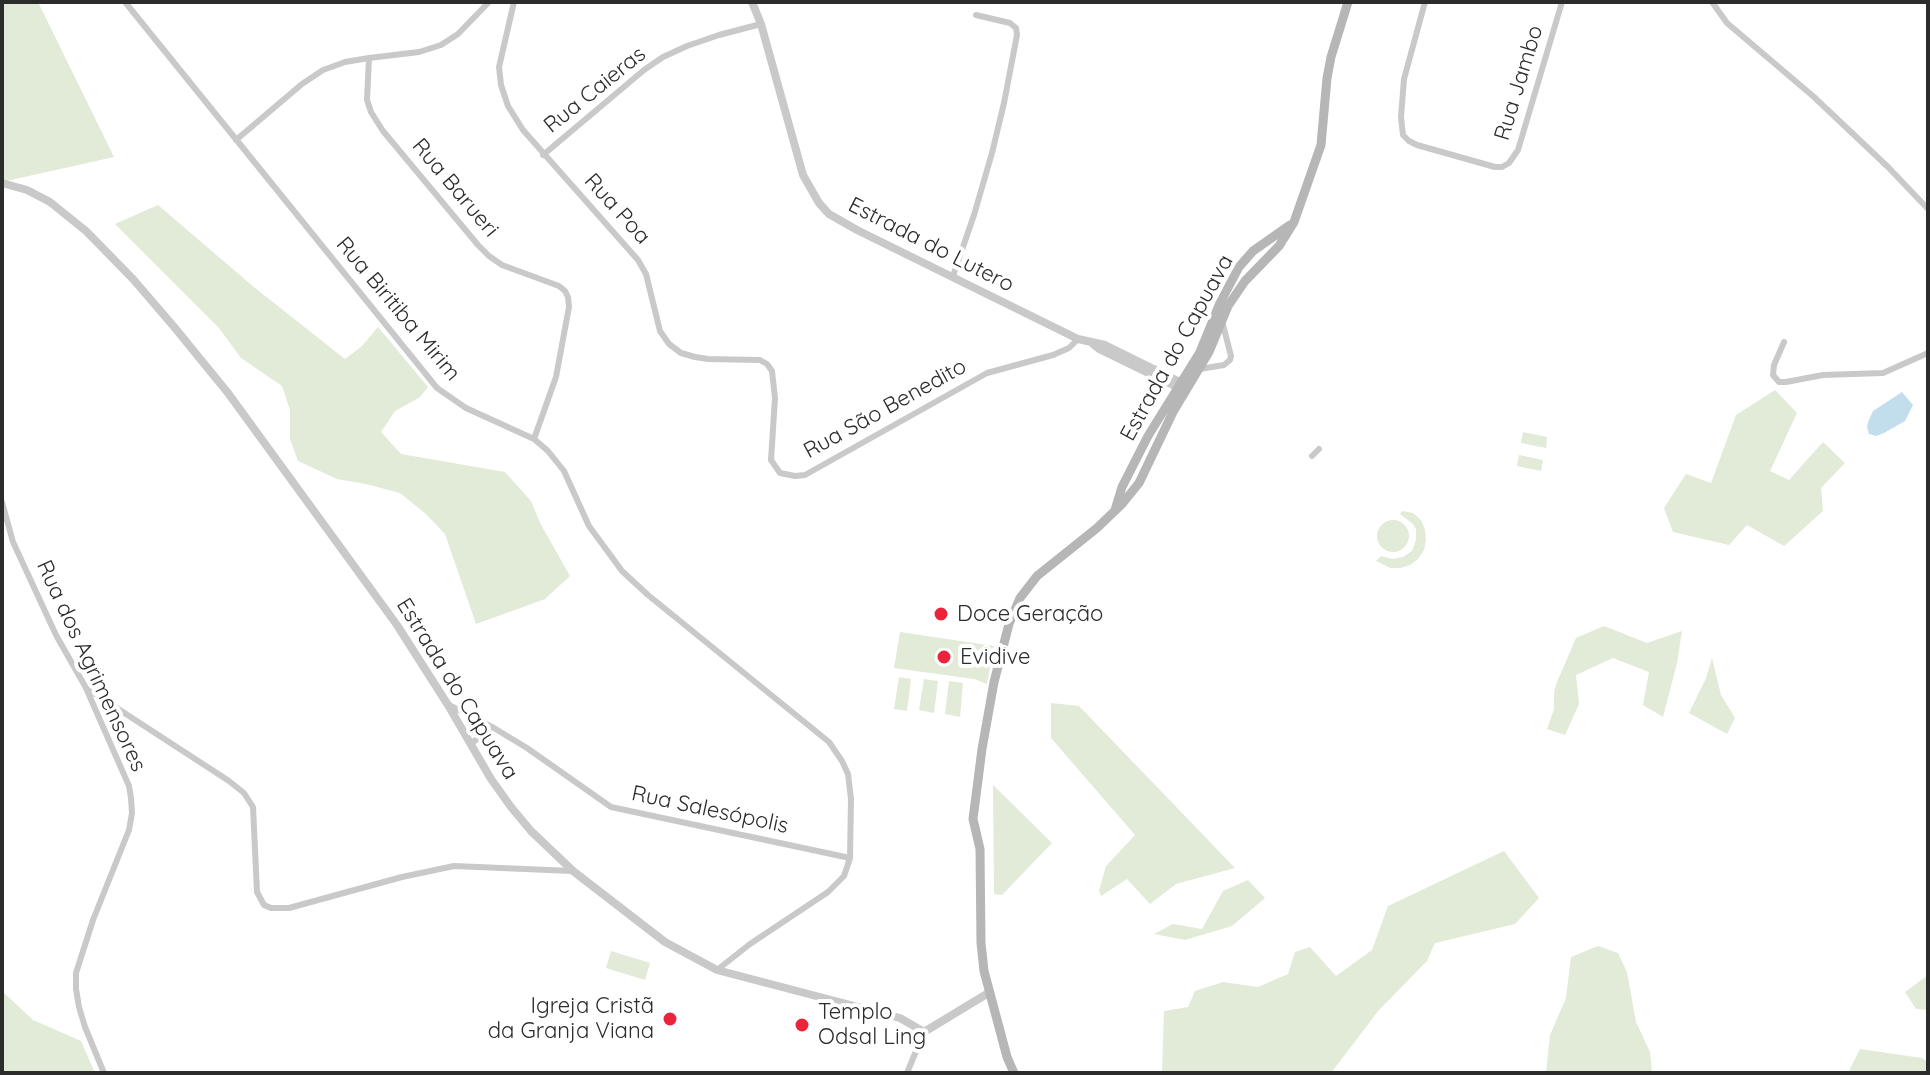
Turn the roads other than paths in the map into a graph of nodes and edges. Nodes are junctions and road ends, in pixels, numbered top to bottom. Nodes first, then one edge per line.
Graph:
1 (125, 2) edge
2 (489, 2) edge
3 (514, 2) edge
4 (752, 2) edge
5 (1348, 2) edge
6 (1425, 2) edge
7 (1562, 2) edge
8 (1712, 2) edge
9 (976, 15) dead end
10 (761, 24) junction
11 (369, 58) junction
12 (236, 140) junction
13 (543, 155) junction
14 (2, 183) edge
15 (1928, 209) edge
16 (1294, 222) junction
17 (1244, 260) junction
18 (1255, 270) junction
19 (953, 276) junction
20 (1222, 321) junction
21 (1078, 339) junction
22 (1784, 342) dead end
23 (1928, 353) edge
24 (1200, 369) junction
25 (1179, 385) junction
26 (775, 398) joint
27 (534, 439) junction
28 (1319, 449) dead end
29 (1312, 456) dead end
30 (1131, 470) junction
31 (1143, 476) junction
32 (2, 502) edge
33 (1115, 510) junction
34 (86, 688) junction
35 (448, 705) junction
36 (494, 728) junction
37 (470, 744) junction
38 (850, 858) junction
39 (573, 871) junction
40 (717, 970) junction
41 (990, 992) junction
42 (924, 1032) junction
43 (104, 1073) edge
44 (907, 1073) edge
45 (1014, 1073) edge

1 - 12 street, Rua Biritiba Mirim
2 - 11 street
3 - 13 street, Rua Poa
4 - 10 street, Estrada do Lutero
5 - 16 main road, Estrada do Capuava
6 - 7 street, Rua Jambo
8 - 15 street
9 - 19 street
10 - 13 street, Rua Caieras
10 - 19 street, Estrada do Lutero
11 - 12 street
11 - 27 street, Rua Barueri
12 - 27 street, Rua Biritiba Mirim
13 - 26 street, Rua Poa
14 - 35 street, Estrada do Capuava
16 - 17 main road, Estrada do Capuava
16 - 18 main road, Estrada do Capuava
17 - 18 main road
17 - 25 main road, Estrada do Capuava
18 - 20 main road, Estrada do Capuava
19 - 21 street, Estrada do Lutero
20 - 24 main road, Estrada do Capuava
20 - 24 street
21 - 25 street, Estrada do Lutero
21 - 26 street, Rua São Benedito
22 - 23 street
24 - 31 main road, Estrada do Capuava
25 - 30 main road, Estrada do Capuava
27 - 38 street, Rua Biritiba Mirim
28 - 29 street
30 - 31 main road
30 - 33 main road, Estrada do Capuava
31 - 33 main road, Estrada do Capuava
32 - 34 street, Rua dos Agrimensores
33 - 41 main road, Estrada do Capuava
34 - 39 street
34 - 43 street, Rua dos Agrimensores
35 - 36 street, Rua Salesópolis
35 - 37 street, Estrada do Capuava
36 - 37 street
36 - 38 street, Rua Salesópolis
37 - 39 street, Estrada do Capuava
38 - 40 street
39 - 40 street, Estrada do Capuava
40 - 42 street, Estrada do Capuava
41 - 42 street
41 - 45 main road, Estrada do Capuava
42 - 44 street

